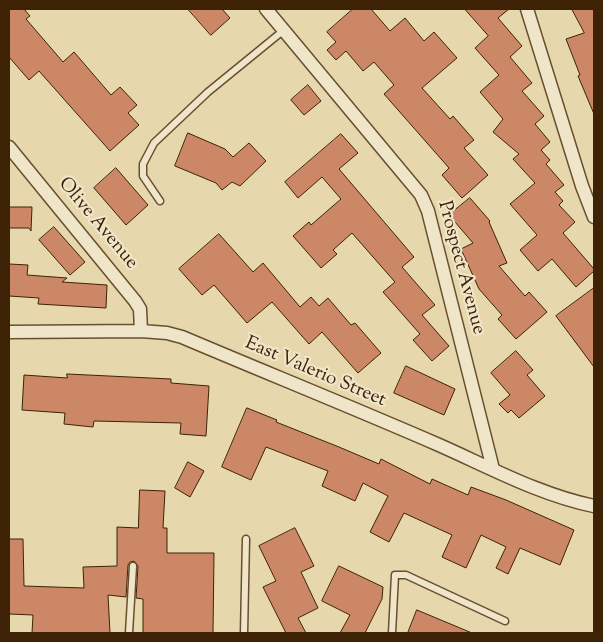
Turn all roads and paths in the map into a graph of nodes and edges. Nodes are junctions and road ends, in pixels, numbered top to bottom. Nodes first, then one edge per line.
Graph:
1 (266, 9) edge
2 (527, 9) edge
3 (284, 30) junction
4 (9, 147) edge
5 (160, 201) dead end
6 (594, 217) edge
7 (141, 331) junction
8 (9, 332) edge
9 (494, 469) junction
10 (594, 506) edge
11 (246, 539) dead end
12 (133, 566) dead end
13 (505, 621) dead end
14 (129, 633) edge
15 (244, 633) edge
16 (392, 633) edge

1 - 3 street, Prospect Avenue
2 - 6 street
3 - 5 lane
3 - 9 street, Prospect Avenue
4 - 7 street, Olive Avenue
7 - 8 street, East Valerio Street
7 - 9 street, East Valerio Street
9 - 10 street, East Valerio Street
11 - 15 lane
12 - 14 lane
13 - 16 lane

